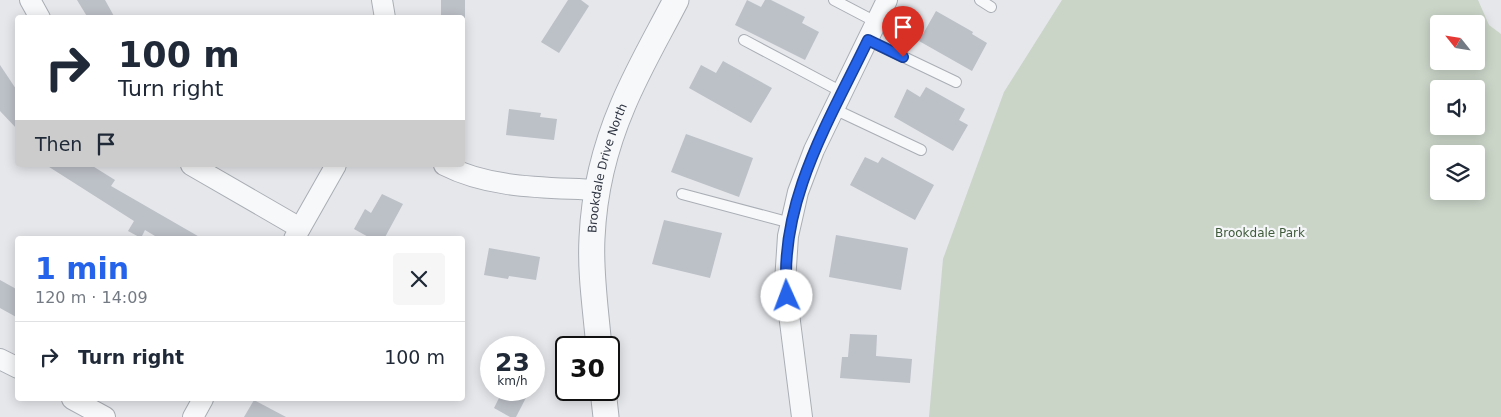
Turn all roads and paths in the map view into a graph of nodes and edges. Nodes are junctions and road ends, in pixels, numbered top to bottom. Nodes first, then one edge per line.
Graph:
1 (30, 0) edge
2 (382, 0) edge
3 (676, 0) edge
4 (834, 0) edge
5 (887, 0) edge
6 (980, 0) edge
7 (990, 7) dead end
8 (38, 15) edge
9 (384, 15) edge
10 (876, 22) junction
11 (744, 40) dead end
12 (868, 40) junction
13 (956, 82) dead end
14 (838, 101) junction
15 (921, 150) dead end
16 (193, 167) edge
17 (335, 167) edge
18 (448, 167) edge
19 (596, 190) junction
20 (682, 194) dead end
21 (791, 223) junction
22 (297, 233) edge
23 (598, 336) edge
24 (0, 359) edge
25 (15, 366) edge
26 (76, 401) edge
27 (202, 401) edge
28 (604, 401) edge
29 (105, 417) edge
30 (193, 417) edge
31 (606, 417) edge
32 (802, 417) edge

1 - 8 street
2 - 9 street
3 - 19 street, Brookdale Drive North
4 - 10 lane
5 - 10 street
6 - 7 lane
10 - 12 street
11 - 14 lane
12 - 13 lane
12 - 14 street
14 - 15 lane
14 - 21 street
16 - 22 street
17 - 22 street
18 - 19 street
19 - 23 street, Brookdale Drive North
20 - 21 lane
21 - 32 street
24 - 25 street
26 - 29 street
27 - 30 street
28 - 31 street

